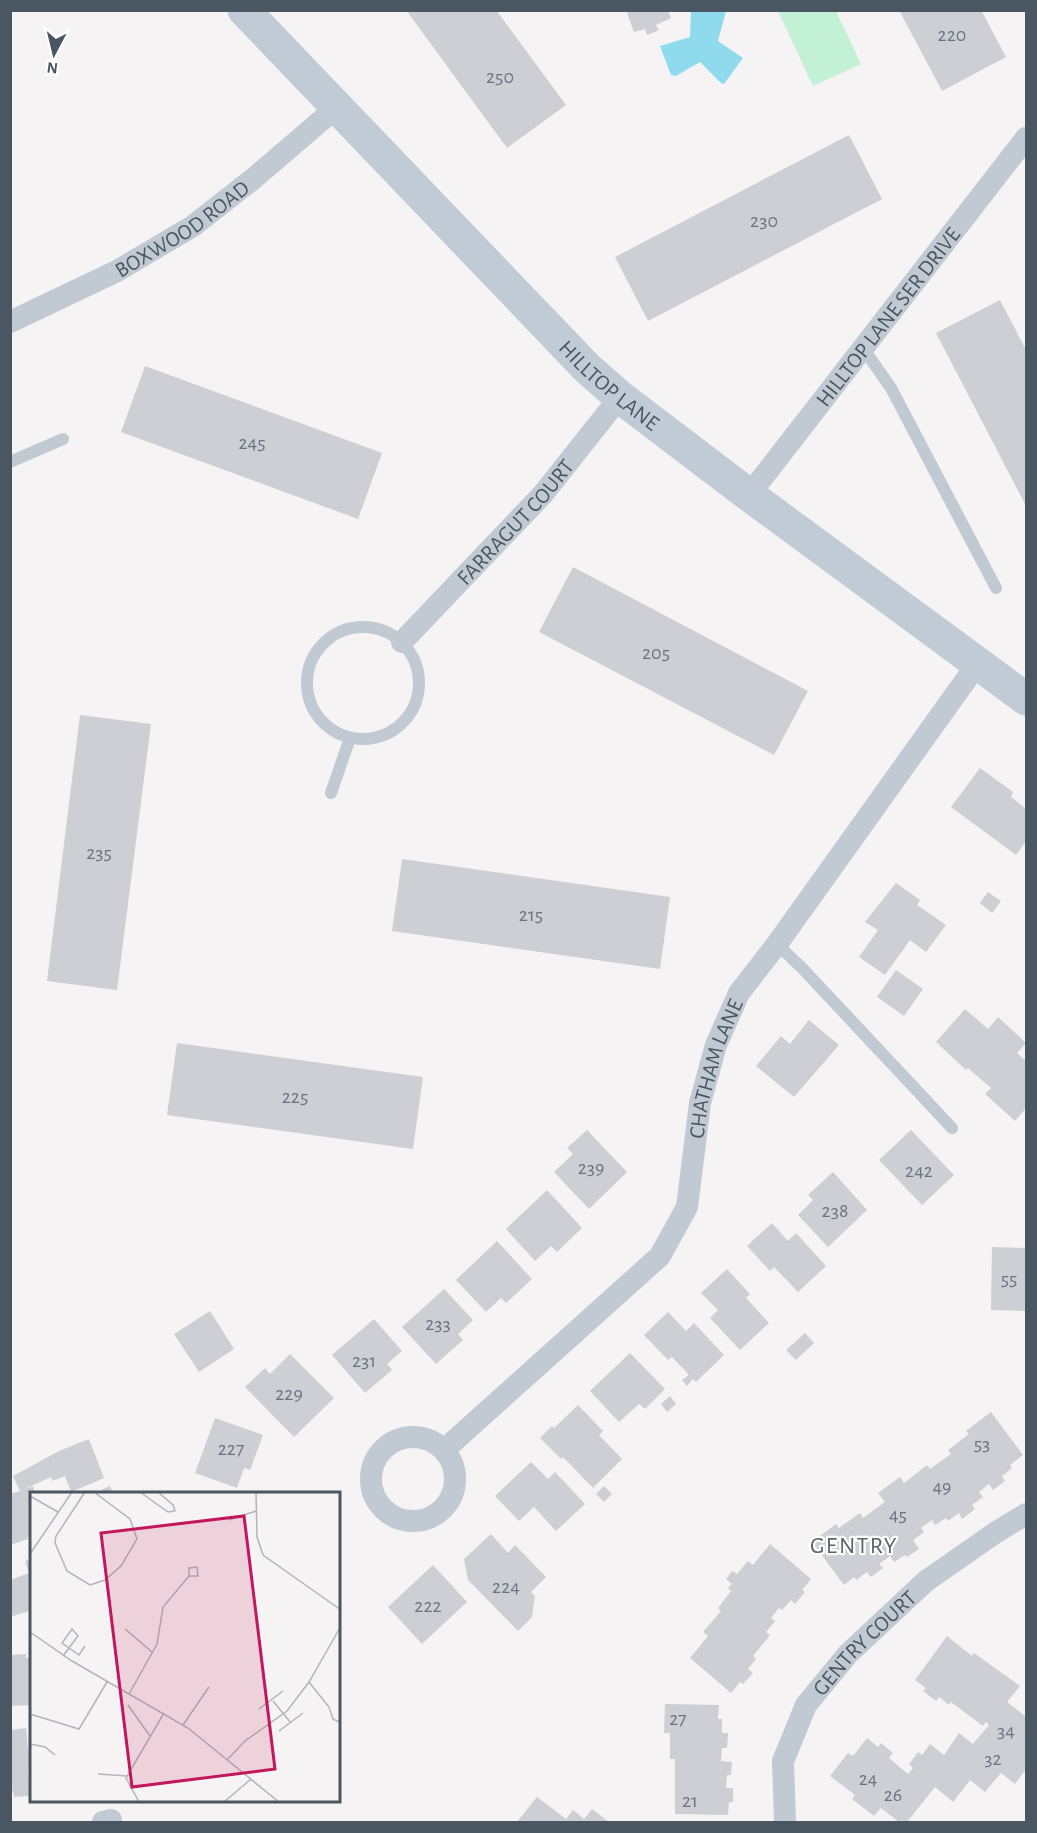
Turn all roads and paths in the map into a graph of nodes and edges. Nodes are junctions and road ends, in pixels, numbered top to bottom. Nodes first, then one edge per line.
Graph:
1 (244, 10) edge
2 (337, 107) junction
3 (1026, 138) edge
4 (10, 322) edge
5 (863, 348) junction
6 (620, 397) junction
7 (63, 439) dead end
8 (10, 462) edge
9 (749, 495) junction
10 (996, 588) dead end
11 (402, 642) junction
12 (978, 663) junction
13 (1026, 699) edge
14 (350, 738) junction
15 (331, 792) dead end
16 (777, 944) junction
17 (952, 1128) dead end
18 (444, 1450) dead end
19 (1026, 1514) edge
20 (785, 1822) edge

1 - 2 street, HILLTOP LANE
2 - 4 street, BOXWOOD ROAD
2 - 6 street, HILLTOP LANE
3 - 5 street, HILLTOP LANE SER DRIVE
5 - 9 street, HILLTOP LANE SER DRIVE
5 - 10 lane
6 - 9 street, HILLTOP LANE
6 - 11 street, FARRAGUT COURT
7 - 8 lane
9 - 12 street, HILLTOP LANE
11 - 14 lane
11 - 14 lane
12 - 13 street, HILLTOP LANE
12 - 16 street, CHATHAM LANE
14 - 15 lane
16 - 17 lane
16 - 18 street, CHATHAM LANE
19 - 20 street, GENTRY COURT

